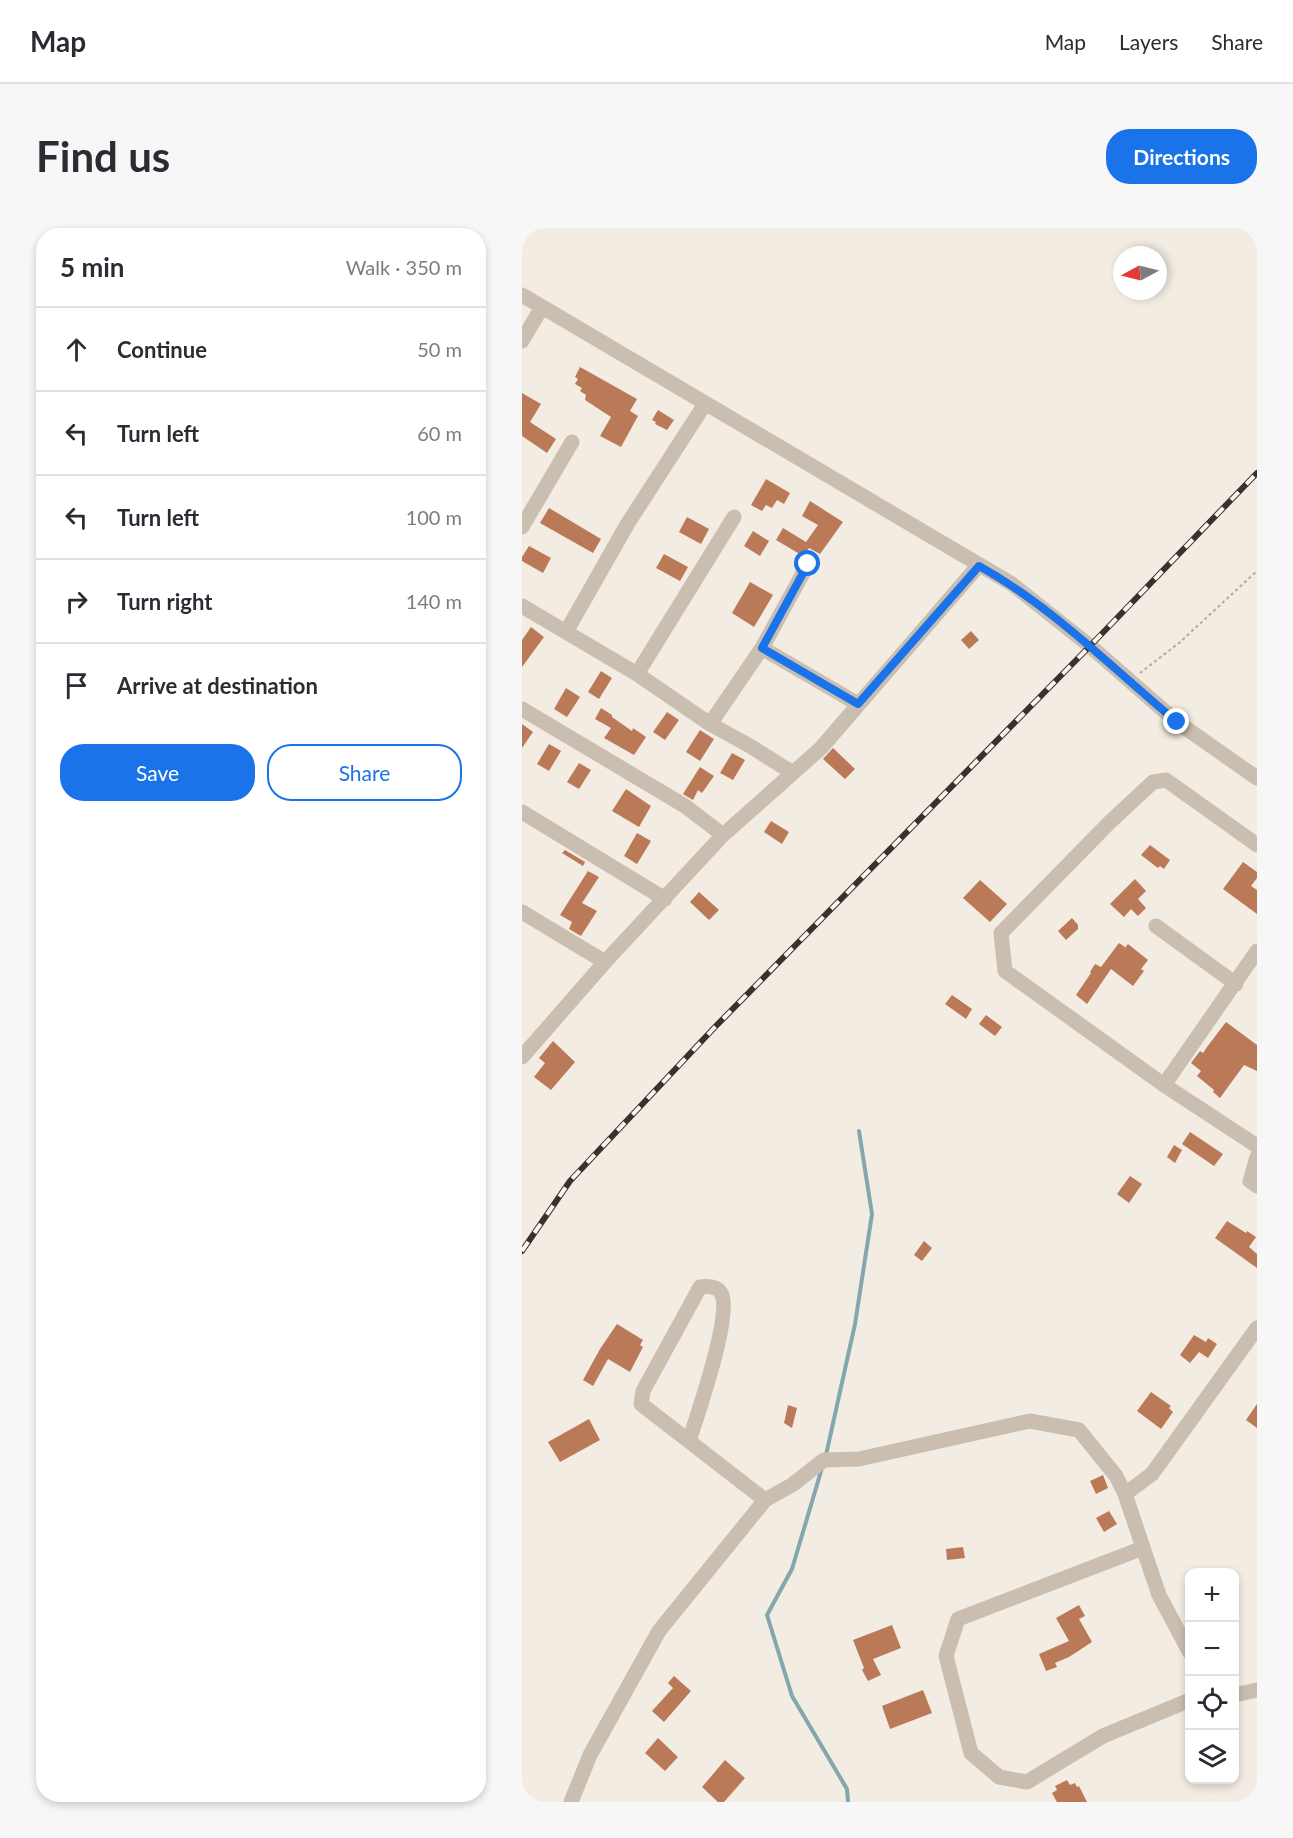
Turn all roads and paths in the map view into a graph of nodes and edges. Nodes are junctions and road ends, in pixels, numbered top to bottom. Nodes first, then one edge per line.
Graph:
1 (522, 295) edge
2 (542, 307) junction
3 (522, 341) edge
4 (705, 404) junction
5 (572, 442) dead end
6 (734, 517) dead end
7 (522, 527) edge
8 (808, 564) dead end
9 (979, 566) junction
10 (1257, 571) edge
11 (522, 606) edge
12 (566, 632) junction
13 (762, 648) junction
14 (637, 674) junction
15 (1128, 681) junction
16 (858, 704) junction
17 (522, 710) edge
18 (710, 724) junction
19 (793, 773) junction
20 (1257, 778) edge
21 (522, 812) edge
22 (723, 835) junction
23 (1257, 845) edge
24 (665, 899) junction
25 (526, 915) edge
26 (1155, 926) dead end
27 (522, 931) edge
28 (1257, 951) edge
29 (605, 962) junction
30 (1236, 984) junction
31 (522, 1058) edge
32 (1164, 1085) junction
33 (1257, 1146) edge
34 (1257, 1157) edge
35 (1257, 1186) edge
36 (1257, 1328) edge
37 (689, 1442) junction
38 (1125, 1494) junction
39 (765, 1500) junction
40 (1143, 1548) junction
41 (1185, 1644) edge
42 (1257, 1690) edge
43 (1239, 1694) edge
44 (1185, 1702) edge
45 (571, 1802) edge

1 - 2 street
2 - 3 street
2 - 4 street
4 - 9 street
4 - 12 street
5 - 7 street
6 - 14 street
8 - 13 street
9 - 15 street
9 - 16 street
10 - 15 path
11 - 12 street
12 - 14 street
13 - 16 street
13 - 18 street
14 - 18 street
15 - 20 street
16 - 19 street
17 - 22 street
18 - 19 street
19 - 22 street
21 - 24 street
22 - 24 street
23 - 32 street
24 - 29 street
25 - 27 street
25 - 29 street
26 - 30 street
28 - 30 street
29 - 31 street
30 - 32 street
32 - 33 street
34 - 35 street
36 - 38 street
37 - 37 street
37 - 39 street
38 - 39 street
38 - 40 street
39 - 45 street
40 - 41 street
40 - 44 street
42 - 43 street

